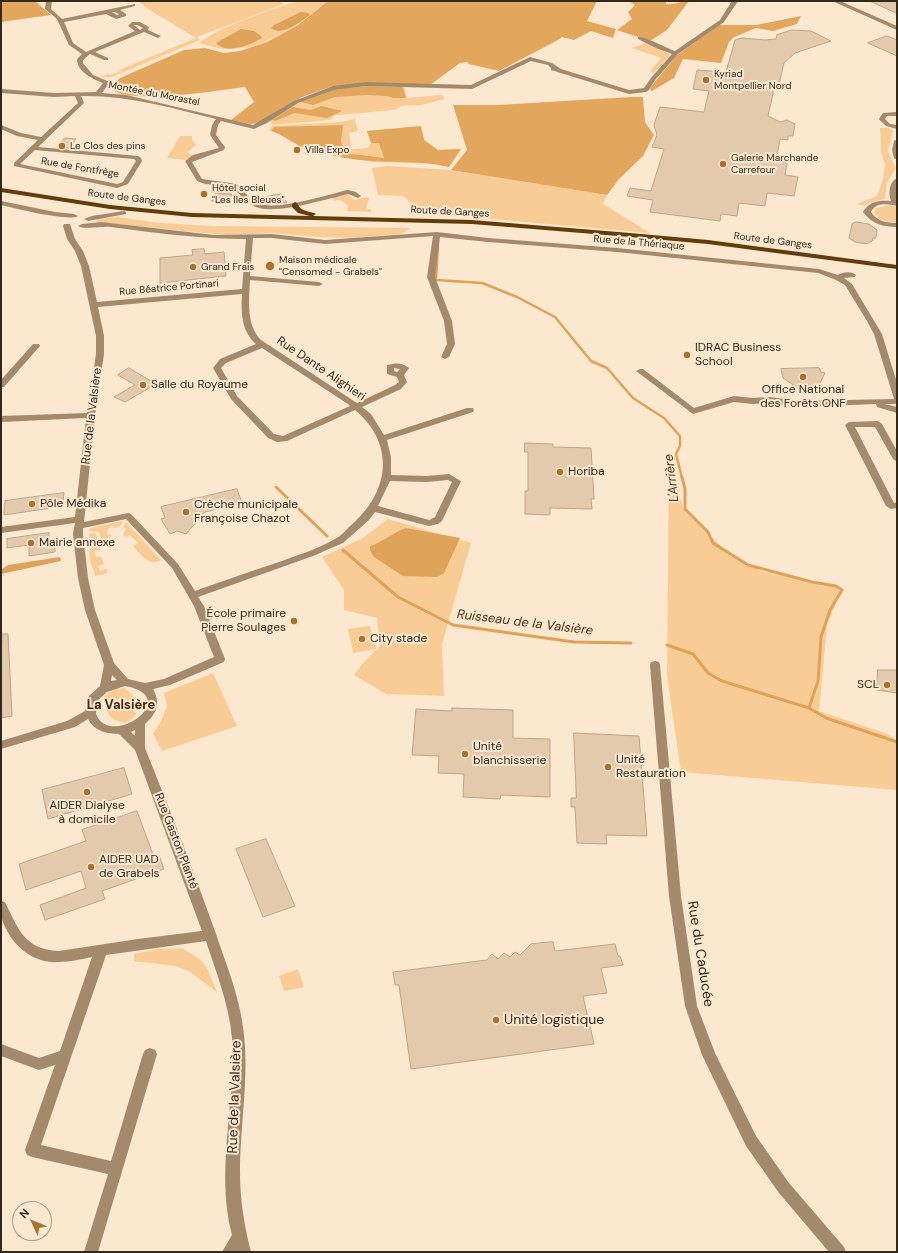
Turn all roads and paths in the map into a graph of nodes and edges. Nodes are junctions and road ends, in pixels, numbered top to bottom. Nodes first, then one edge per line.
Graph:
1 (50, 1) edge
2 (735, 1) edge
3 (835, 1) edge
4 (133, 5) dead end
5 (116, 10) junction
6 (107, 12) junction
7 (60, 21) junction
8 (897, 28) edge
9 (158, 36) dead end
10 (640, 38) dead end
11 (89, 53) junction
12 (676, 53) junction
13 (106, 59) dead end
14 (653, 79) junction
15 (620, 89) junction
16 (1, 91) edge
17 (77, 94) junction
18 (98, 94) junction
19 (897, 114) edge
20 (220, 118) junction
21 (1, 127) edge
22 (897, 127) edge
23 (42, 139) junction
24 (897, 141) edge
25 (33, 148) junction
26 (897, 158) edge
27 (897, 180) edge
28 (1, 190) edge
29 (892, 195) junction
30 (1, 196) edge
31 (358, 196) dead end
32 (882, 202) junction
33 (1, 204) edge
34 (295, 204) junction
35 (897, 204) edge
36 (124, 213) junction
37 (55, 214) junction
38 (74, 216) junction
39 (339, 218) junction
40 (66, 223) junction
41 (84, 223) junction
42 (897, 225) edge
43 (437, 234) junction
44 (250, 236) junction
45 (71, 239) junction
46 (897, 267) edge
47 (897, 274) edge
48 (852, 275) dead end
49 (247, 278) junction
50 (839, 278) junction
51 (319, 284) dead end
52 (246, 291) junction
53 (94, 305) junction
54 (262, 345) junction
55 (36, 346) dead end
56 (446, 358) dead end
57 (640, 372) dead end
58 (400, 374) dead end
59 (5, 376) edge
60 (1, 384) edge
61 (897, 397) edge
62 (897, 401) edge
63 (853, 403) junction
64 (356, 406) junction
65 (470, 410) dead end
66 (897, 410) edge
67 (91, 415) junction
68 (1, 420) edge
69 (382, 439) junction
70 (897, 459) edge
71 (387, 478) junction
72 (897, 505) edge
73 (373, 508) junction
74 (79, 522) junction
75 (1, 530) edge
76 (193, 595) junction
77 (109, 665) junction
78 (655, 666) dead end
79 (125, 682) junction
80 (105, 688) junction
81 (149, 691) junction
82 (90, 713) junction
83 (140, 723) junction
84 (71, 724) junction
85 (97, 724) junction
86 (122, 730) junction
87 (1, 744) edge
88 (140, 748) junction
89 (1, 906) edge
90 (210, 935) junction
91 (101, 950) junction
92 (1, 1050) edge
93 (150, 1054) dead end
94 (65, 1055) junction
95 (116, 1169) junction
96 (242, 1245) edge
97 (91, 1252) edge
98 (229, 1252) edge
99 (839, 1252) edge

1 - 7 street
2 - 12 street
3 - 8 street
4 - 5 street
5 - 6 street
5 - 6 street
6 - 7 street
7 - 11 street
9 - 11 street
10 - 12 street
11 - 13 street
11 - 18 street
12 - 14 street
14 - 15 street
14 - 15 street
15 - 20 street, Montée du Morastel
16 - 17 street, Montée du Morastel
17 - 18 street, Montée du Morastel
17 - 23 street, Rue de Fontfrège
18 - 20 street, Montée du Morastel
19 - 22 street
20 - 34 street
21 - 23 street
23 - 25 street, Rue de Fontfrège
24 - 26 street
25 - 25 street, Rue de Fontfrège
27 - 29 street
28 - 39 main road, Route de Ganges
29 - 32 street
29 - 35 street
30 - 36 main road, Route de Ganges
31 - 34 street
32 - 35 street
32 - 42 street
33 - 37 street
34 - 39 main road
36 - 41 street
36 - 47 main road, Route de Ganges
37 - 38 street
37 - 40 street
38 - 40 street
38 - 41 street
39 - 46 main road, Route de Ganges
40 - 41 street
40 - 45 street, Rue de la Valsière
41 - 44 street, Rue de la Thériaque
41 - 45 street
43 - 44 street, Rue de la Thériaque
43 - 50 street, Rue de la Thériaque
43 - 56 street
44 - 49 street, Rue Dante Alighieri
45 - 53 street, Rue de la Valsière
48 - 50 street
49 - 51 street
49 - 52 street, Rue Dante Alighieri
50 - 61 street, Rue de la Thériaque
52 - 53 street, Rue Béatrice Portinari
52 - 54 street, Rue Dante Alighieri
53 - 67 street, Rue de la Valsière
54 - 64 street, Rue Dante Alighieri
54 - 64 street
55 - 59 street
57 - 63 street
58 - 64 street
59 - 60 street
62 - 63 street
63 - 66 street
64 - 69 street, Rue Dante Alighieri
65 - 69 street
67 - 68 street
67 - 74 street, Rue de la Valsière
69 - 71 street, Rue Dante Alighieri
70 - 72 street
71 - 73 street, Rue Dante Alighieri
71 - 73 street
73 - 76 street, Rue Dante Alighieri
74 - 75 street
74 - 76 street
74 - 77 street
76 - 81 street
77 - 79 street
77 - 80 street
78 - 99 street, Rue du Caducée
79 - 80 street
79 - 81 street
80 - 82 street
81 - 83 street
82 - 84 street
82 - 85 street
83 - 86 street
83 - 88 street, Rue Gaston Planté
84 - 85 street
84 - 87 street
85 - 86 street
86 - 88 street, Rue Gaston Planté
88 - 90 street, Rue Gaston Planté
89 - 91 street
90 - 91 street
90 - 96 street, Rue de la Valsière
91 - 94 street
92 - 94 street
93 - 95 street
94 - 95 street
95 - 97 street
96 - 98 street

